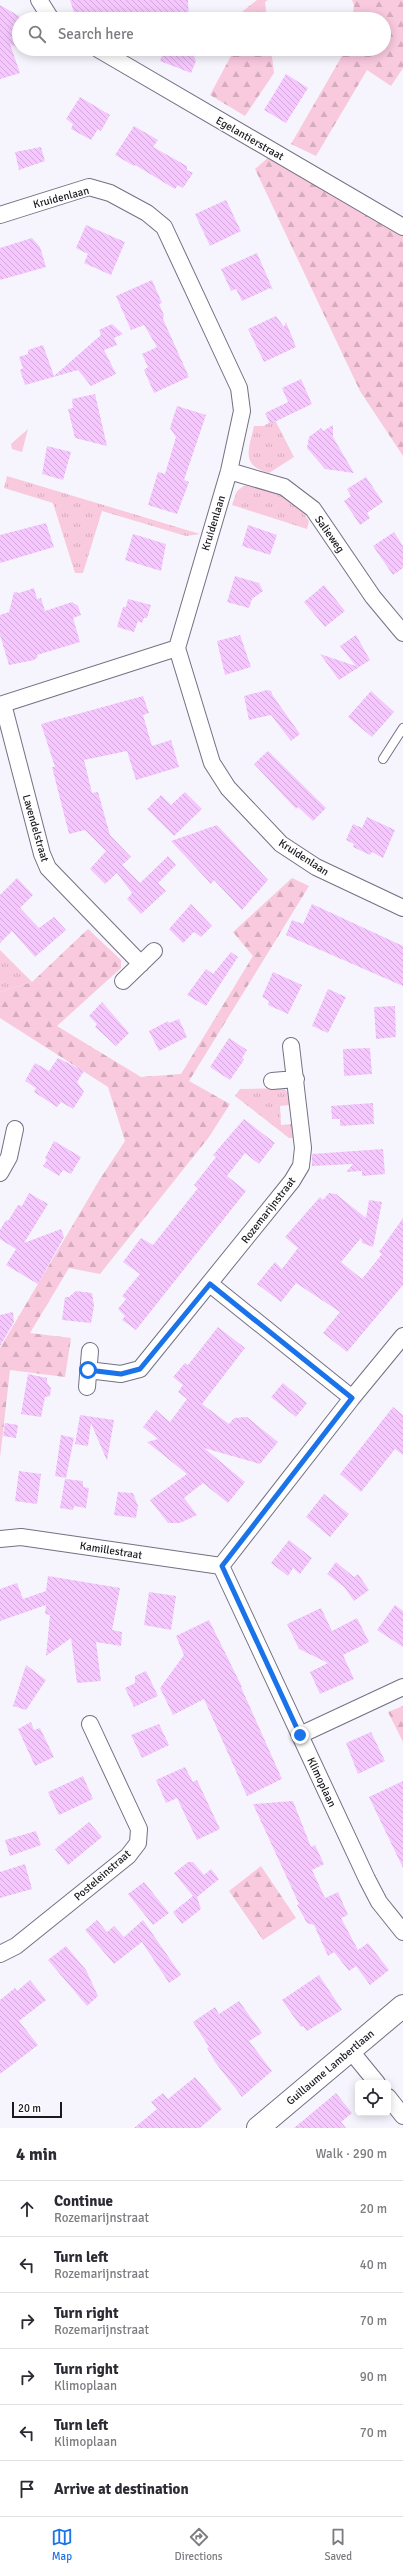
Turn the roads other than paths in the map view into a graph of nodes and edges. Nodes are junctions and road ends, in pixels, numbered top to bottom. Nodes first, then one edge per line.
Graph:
1 (39, 0) edge
2 (47, 12) edge
3 (110, 56) edge
4 (0, 215) edge
5 (403, 227) edge
6 (229, 471) junction
7 (403, 633) edge
8 (177, 648) junction
9 (1, 705) edge
10 (403, 728) edge
11 (383, 759) dead end
12 (403, 908) edge
13 (154, 952) dead end
14 (141, 964) junction
15 (123, 981) dead end
16 (291, 1046) dead end
17 (296, 1079) junction
18 (272, 1080) dead end
19 (14, 1129) dead end
20 (0, 1173) edge
21 (210, 1284) junction
22 (403, 1336) edge
23 (90, 1351) dead end
24 (88, 1370) junction
25 (87, 1387) dead end
26 (352, 1398) junction
27 (0, 1539) edge
28 (222, 1566) junction
29 (403, 1686) edge
30 (90, 1724) dead end
31 (300, 1735) junction
32 (403, 1932) edge
33 (0, 1954) edge
34 (403, 2006) edge
35 (350, 2050) junction
36 (375, 2080) edge
37 (391, 2101) edge
38 (403, 2116) edge
39 (258, 2128) edge

1 - 2 street
3 - 5 street, Egelantierstraat
4 - 6 street, Kruidenlaan
6 - 7 street, Salieweg
6 - 8 street, Kruidenlaan
8 - 9 street, Lavendelstraat
8 - 12 street, Kruidenlaan
9 - 14 street, Lavendelstraat
10 - 11 lane
13 - 14 street
14 - 15 street
16 - 17 street, Rozemarijnstraat
17 - 18 street
17 - 21 street, Rozemarijnstraat
19 - 20 street
21 - 24 street, Rozemarijnstraat
21 - 26 street
22 - 26 street
23 - 24 street
24 - 25 street
26 - 28 street
27 - 28 street, Kamillestraat
28 - 31 street, Klimoplaan
29 - 31 street
30 - 33 street, Posteleinstraat
31 - 32 street, Klimoplaan
34 - 35 street, Guillaume Lambertlaan
35 - 36 street
35 - 39 street, Guillaume Lambertlaan
37 - 38 street

